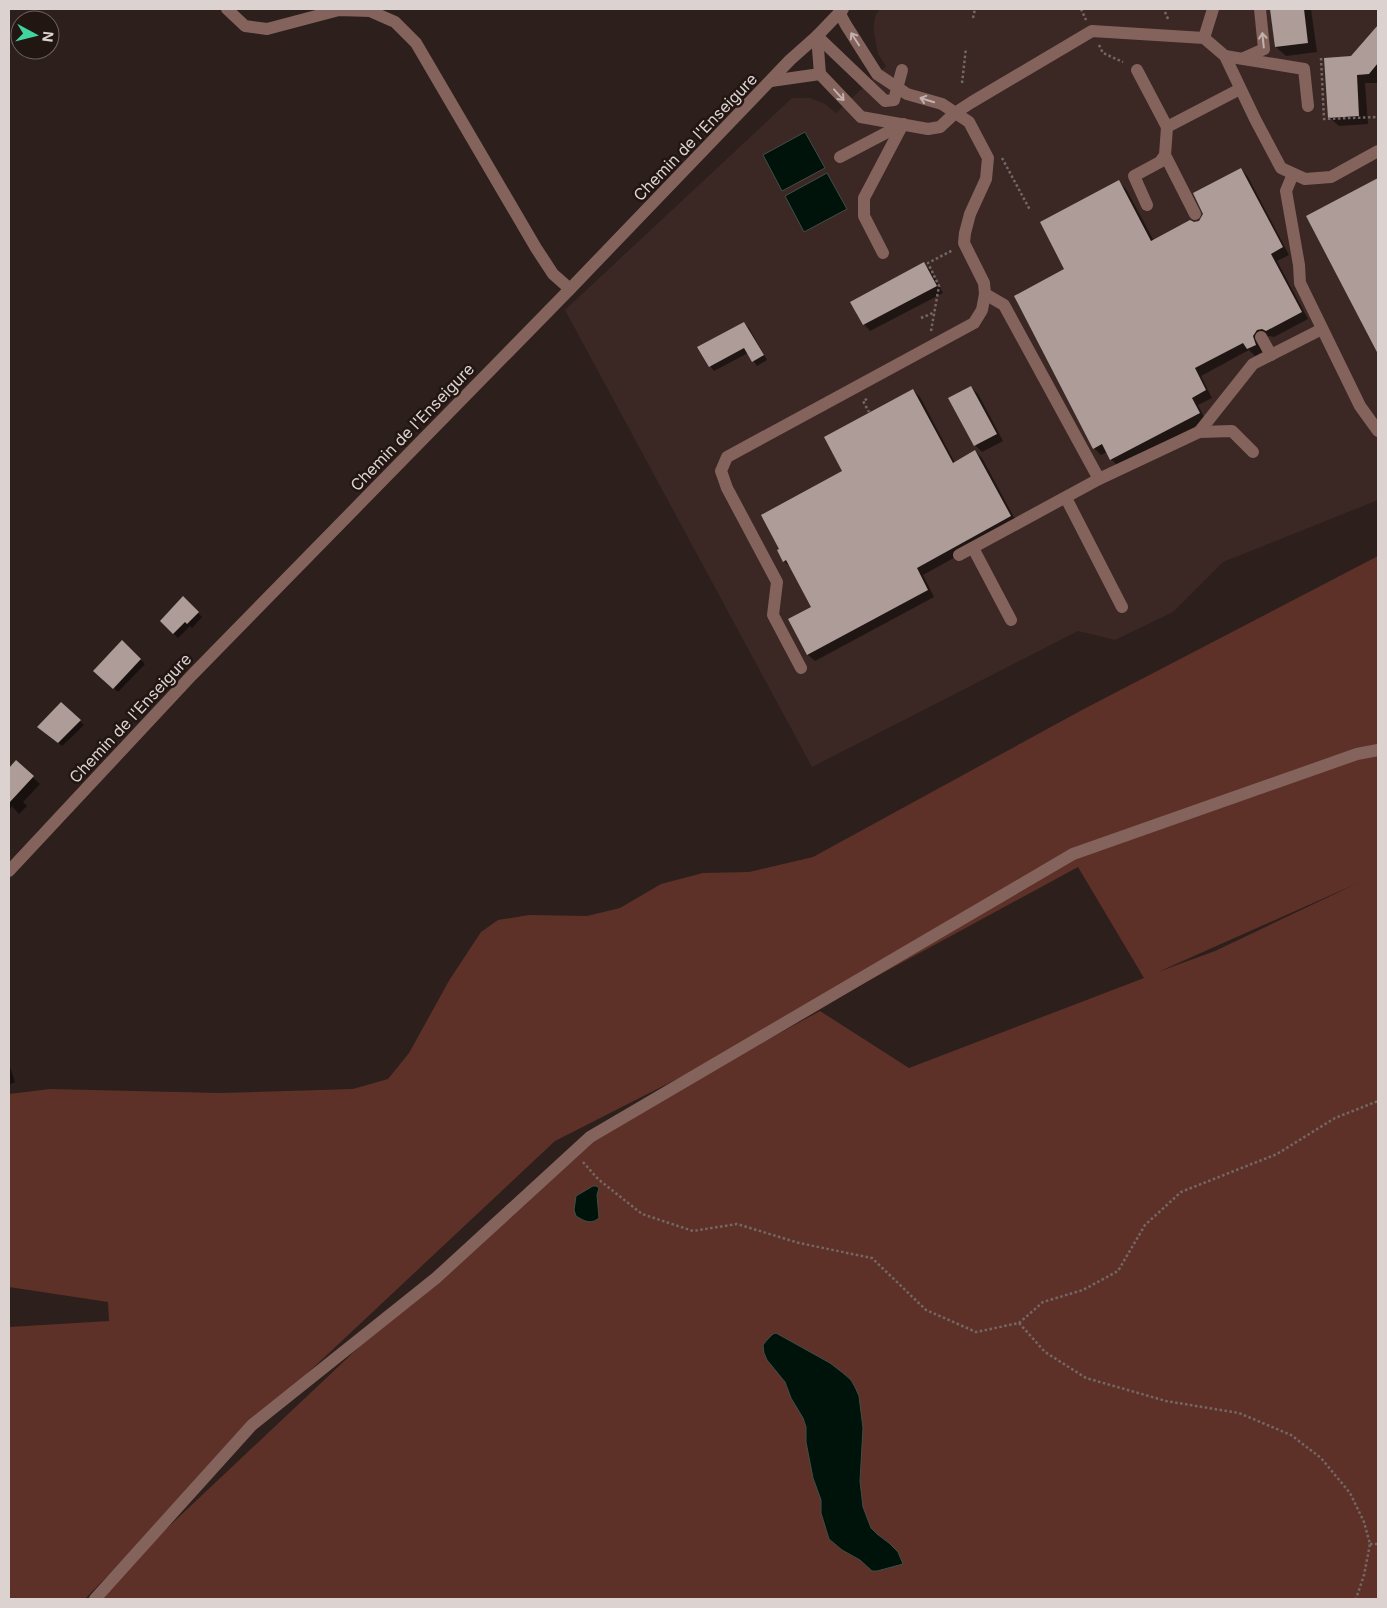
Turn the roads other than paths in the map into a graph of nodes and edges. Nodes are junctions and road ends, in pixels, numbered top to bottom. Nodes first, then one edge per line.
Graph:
1 (227, 9) edge
2 (1213, 9) edge
3 (1260, 9) edge
4 (841, 10) edge
5 (817, 36) junction
6 (1204, 38) junction
7 (1225, 56) junction
8 (1244, 58) junction
9 (902, 70) dead end
10 (1137, 70) dead end
11 (820, 74) junction
12 (771, 81) junction
13 (897, 88) junction
14 (1240, 89) junction
15 (1308, 106) dead end
16 (956, 113) junction
17 (903, 124) junction
18 (1167, 127) junction
19 (1378, 151) edge
20 (1165, 155) junction
21 (840, 157) dead end
22 (1293, 174) junction
23 (1147, 205) dead end
24 (1195, 214) dead end
25 (883, 253) dead end
26 (570, 289) junction
27 (985, 294) junction
28 (1322, 329) junction
29 (1262, 337) dead end
30 (1271, 355) junction
31 (1378, 431) edge
32 (1199, 432) junction
33 (1253, 452) dead end
34 (1099, 479) junction
35 (1066, 498) junction
36 (973, 548) junction
37 (960, 556) dead end
38 (1122, 607) dead end
39 (1011, 620) dead end
40 (801, 668) dead end
41 (1378, 750) edge
42 (9, 871) edge
43 (95, 1599) edge

1 - 26 street
2 - 6 street
8 -> 3 street
4 - 5 street, Chemin de l'Enseigure
13 -> 4 street
5 - 11 street
5 - 12 street, Chemin de l'Enseigure
5 - 13 street
6 - 7 street
6 - 16 street
7 - 8 street
7 - 14 street
8 - 15 street
9 - 13 street
10 - 18 street
11 - 12 street
11 -> 17 street
12 - 26 street, Chemin de l'Enseigure
16 -> 13 street
14 - 18 street
14 - 22 street
16 - 17 street
16 - 27 street
17 - 21 street
17 - 25 street
18 - 20 street
19 - 22 street
20 - 23 street
20 - 24 street
22 - 28 street
26 - 42 street, Chemin de l'Enseigure
27 - 34 street
27 - 40 street
28 - 30 street
28 - 31 street
29 - 30 street
30 - 32 street
32 - 33 street
32 - 34 street
34 - 35 street
35 - 36 street
35 - 38 street
36 - 37 street
36 - 39 street
41 - 43 street

